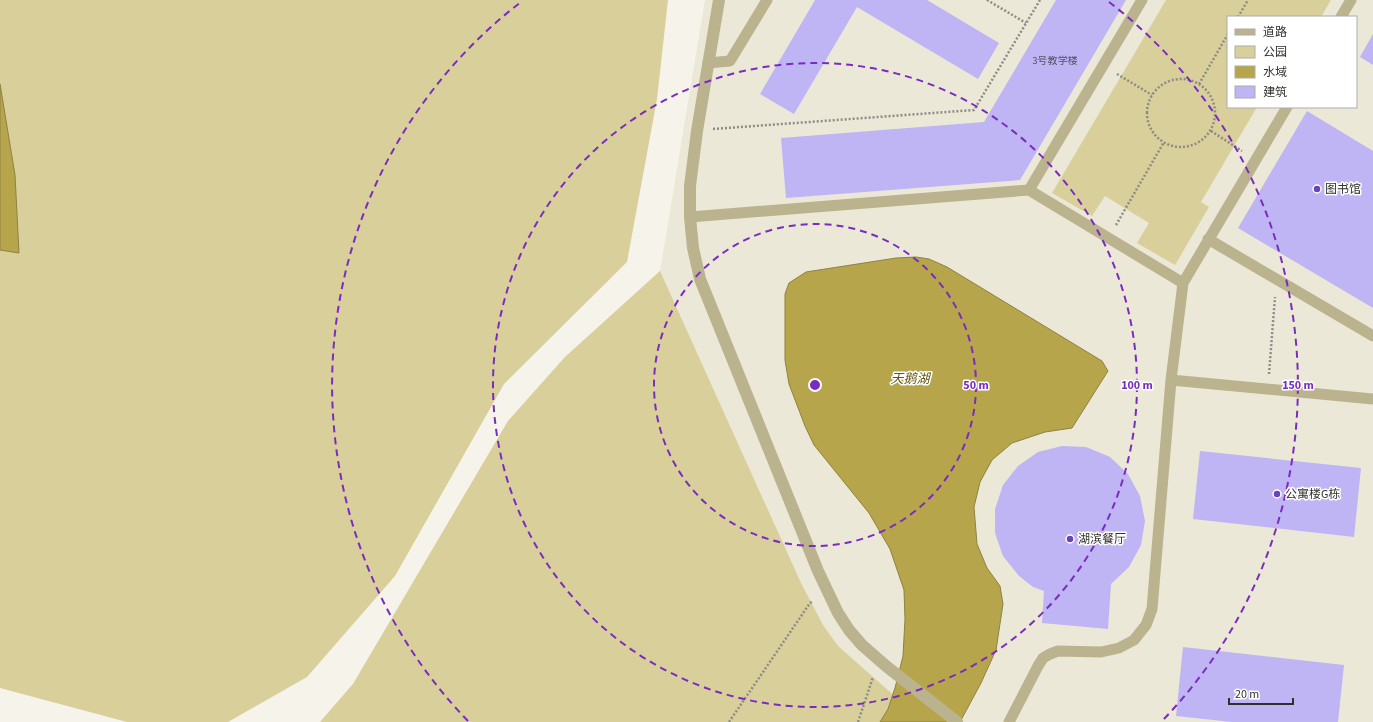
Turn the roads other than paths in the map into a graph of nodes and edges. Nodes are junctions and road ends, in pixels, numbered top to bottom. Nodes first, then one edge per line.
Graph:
1 (719, 0) edge
2 (768, 0) edge
3 (1142, 0) edge
4 (1351, 0) edge
5 (1342, 16) edge
6 (708, 63) junction
7 (1286, 108) edge
8 (1029, 190) junction
9 (690, 217) junction
10 (1208, 239) junction
11 (1182, 283) junction
12 (1373, 336) edge
13 (1171, 380) junction
14 (1373, 399) edge
15 (957, 722) edge
16 (1009, 722) edge

1 - 6 street
2 - 6 lane
3 - 8 lane
4 - 5 lane
6 - 9 street
7 - 10 lane
8 - 9 lane
8 - 11 lane
9 - 15 street
10 - 11 lane
10 - 12 lane
11 - 13 lane
13 - 14 lane
13 - 16 lane

